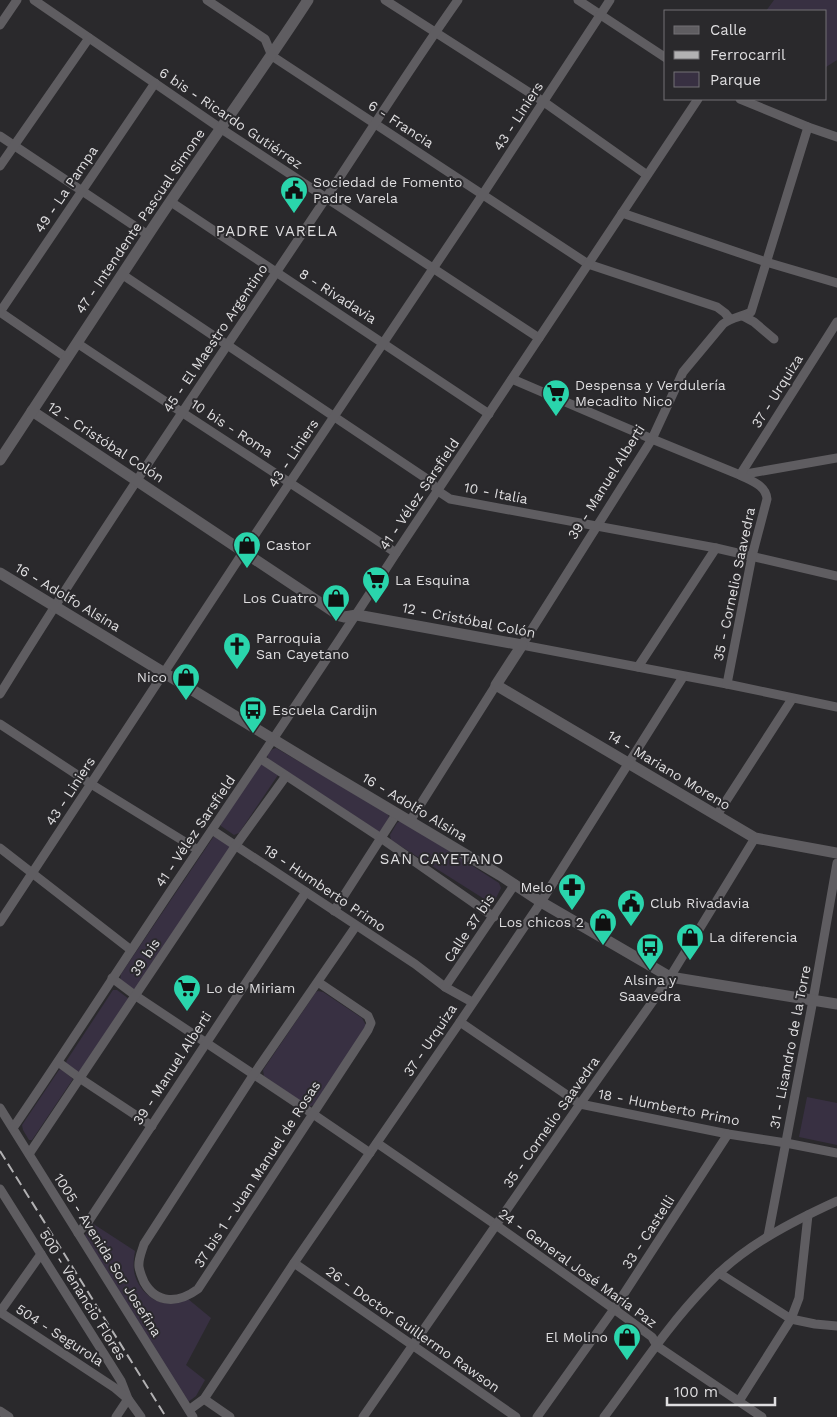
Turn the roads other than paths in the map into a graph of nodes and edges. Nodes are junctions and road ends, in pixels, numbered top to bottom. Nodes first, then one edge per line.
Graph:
1 (17, 0) edge
2 (34, 0) edge
3 (207, 0) edge
4 (308, 0) edge
5 (385, 0) edge
6 (458, 0) edge
7 (578, 0) edge
8 (610, 0) edge
9 (44, 3) edge
10 (601, 14) junction
11 (0, 25) edge
12 (435, 33) junction
13 (89, 38) junction
14 (272, 56) junction
15 (664, 57) edge
16 (155, 83) junction
17 (697, 100) edge
18 (742, 100) edge
19 (544, 102) junction
20 (375, 123) junction
21 (220, 128) junction
22 (808, 128) junction
23 (0, 136) edge
24 (837, 137) edge
25 (14, 145) junction
26 (0, 166) edge
27 (647, 175) junction
28 (82, 190) junction
29 (483, 194) junction
30 (326, 198) junction
31 (171, 202) junction
32 (622, 213) junction
33 (148, 235) junction
34 (766, 262) junction
35 (588, 264) junction
36 (434, 268) junction
37 (276, 271) junction
38 (123, 275) junction
39 (837, 283) edge
40 (0, 312) edge
41 (743, 316) junction
42 (730, 319) junction
43 (837, 322) edge
44 (539, 338) junction
45 (774, 339) dead end
46 (77, 343) junction
47 (384, 343) junction
48 (228, 344) junction
49 (67, 358) junction
50 (512, 379) junction
51 (32, 411) junction
52 (181, 412) junction
53 (489, 414) junction
54 (335, 417) junction
55 (652, 439) junction
56 (837, 458) edge
57 (0, 460) edge
58 (740, 475) junction
59 (137, 480) junction
60 (290, 482) junction
61 (438, 491) junction
62 (597, 526) junction
63 (716, 548) junction
64 (244, 551) junction
65 (396, 553) junction
66 (752, 556) junction
67 (0, 573) edge
68 (837, 576) edge
69 (54, 606) junction
70 (357, 615) junction
71 (522, 645) junction
72 (638, 667) junction
73 (164, 673) junction
74 (683, 677) junction
75 (727, 684) junction
76 (496, 685) junction
77 (0, 694) edge
78 (792, 699) junction
79 (837, 707) edge
80 (0, 724) edge
81 (273, 739) junction
82 (261, 759) junction
83 (629, 763) junction
84 (286, 776) junction
85 (91, 784) junction
86 (398, 813) junction
87 (717, 815) junction
88 (410, 822) junction
89 (212, 830) junction
90 (381, 838) junction
91 (755, 838) junction
92 (236, 845) junction
93 (0, 848) edge
94 (198, 850) junction
95 (837, 854) edge
96 (837, 863) edge
97 (33, 873) junction
98 (515, 884) junction
99 (306, 892) junction
100 (541, 902) junction
101 (334, 911) junction
102 (494, 917) junction
103 (0, 922) edge
104 (356, 926) junction
105 (131, 950) junction
106 (670, 977) junction
107 (112, 978) junction
108 (318, 982) junction
109 (446, 987) junction
110 (136, 996) junction
111 (813, 1000) junction
112 (472, 1002) junction
113 (837, 1004) edge
114 (460, 1022) junction
115 (206, 1043) junction
116 (58, 1062) junction
117 (254, 1074) junction
118 (80, 1078) junction
119 (580, 1104) junction
120 (0, 1108) edge
121 (314, 1114) junction
122 (152, 1126) junction
123 (13, 1128) junction
124 (728, 1134) junction
125 (377, 1143) junction
126 (786, 1143) junction
127 (370, 1153) junction
128 (837, 1153) edge
129 (29, 1154) junction
130 (0, 1189) edge
131 (837, 1200) edge
132 (808, 1215) junction
133 (496, 1225) junction
134 (78, 1233) junction
135 (768, 1236) junction
136 (41, 1254) junction
137 (294, 1263) junction
138 (719, 1273) junction
139 (614, 1310) junction
140 (0, 1312) edge
141 (791, 1319) junction
142 (837, 1326) edge
143 (414, 1345) junction
144 (657, 1346) junction
145 (204, 1398) junction
146 (128, 1399) junction
147 (738, 1401) junction
148 (0, 1411) edge
149 (191, 1414) edge
150 (9, 1417) edge
151 (116, 1417) edge
152 (141, 1417) edge
153 (230, 1417) edge
154 (364, 1417) edge
155 (516, 1417) edge
156 (537, 1417) edge
157 (604, 1417) edge
158 (762, 1417) edge

1 - 11 street
2 - 9 street, 6 bis - Ricardo Gutiérrez
3 - 14 street, 6 - Francia
4 - 14 street, 47 - Intendente Pascual Simone
5 - 12 street
6 - 12 street, 45 - El Maestro Argentino
7 - 10 street
8 - 10 street, 43 - Liniers
9 - 13 street, 6 bis - Ricardo Gutiérrez
10 - 15 street
10 - 19 street, 43 - Liniers
12 - 19 street
12 - 20 street, 45 - El Maestro Argentino
13 - 16 street, 6 bis - Ricardo Gutiérrez
13 - 25 street
14 - 20 street, 6 - Francia
14 - 21 street, 47 - Intendente Pascual Simone
16 - 21 street, 6 bis - Ricardo Gutiérrez
16 - 28 street, 49 - La Pampa
17 - 27 street, 41 - Vélez Sarsfield
18 - 22 street
19 - 27 street
19 - 29 street, 43 - Liniers
20 - 29 street, 6 - Francia
20 - 30 street, 45 - El Maestro Argentino
21 - 30 street, 6 bis - Ricardo Gutiérrez
21 - 31 street, 47 - Intendente Pascual Simone
22 - 24 street
22 - 34 street
23 - 25 street
25 - 26 street
25 - 28 street
27 - 32 street, 41 - Vélez Sarsfield
28 - 33 street
28 - 40 street, 49 - La Pampa
29 - 35 street, 6 - Francia
29 - 36 street, 43 - Liniers
30 - 36 street, 6 bis - Ricardo Gutiérrez
30 - 37 street, 45 - El Maestro Argentino
31 - 33 street, 47 - Intendente Pascual Simone
31 - 37 street, 8 - Rivadavia
32 - 34 street
32 - 35 street, 41 - Vélez Sarsfield
33 - 38 street, 47 - Intendente Pascual Simone
34 - 39 street
34 - 41 street
35 - 42 street
35 - 44 street, 41 - Vélez Sarsfield
36 - 44 street, 6 bis - Ricardo Gutiérrez
36 - 47 street, 43 - Liniers
37 - 47 street, 8 - Rivadavia
37 - 48 street, 45 - El Maestro Argentino
38 - 46 street, 47 - Intendente Pascual Simone
38 - 48 street, 10 - Italia
40 - 49 street
41 - 42 street
41 - 45 street
42 - 55 street, 39 - Manuel Alberti
43 - 58 street, 37 - Urquiza
44 - 50 street, 41 - Vélez Sarsfield
46 - 49 street, 47 - Intendente Pascual Simone
46 - 52 street, 10 bis - Roma
47 - 53 street, 8 - Rivadavia
47 - 54 street, 43 - Liniers
48 - 52 street, 45 - El Maestro Argentino
48 - 54 street, 10 - Italia
49 - 51 street, 47 - Intendente Pascual Simone
50 - 53 street, 41 - Vélez Sarsfield
50 - 55 street
51 - 57 street, 47 - Intendente Pascual Simone
51 - 59 street, 12 - Cristóbal Colón
52 - 59 street, 45 - El Maestro Argentino
52 - 60 street, 10 bis - Roma
53 - 61 street, 41 - Vélez Sarsfield
54 - 60 street, 43 - Liniers
54 - 61 street, 10 - Italia
55 - 58 street
55 - 62 street, 39 - Manuel Alberti
56 - 58 street
58 - 66 street, 35 - Cornelio Saavedra
59 - 64 street, 12 - Cristóbal Colón
59 - 69 street, 45 - El Maestro Argentino
60 - 64 street, 43 - Liniers
60 - 65 street, 10 bis - Roma
61 - 62 street, 10 - Italia
61 - 65 street, 41 - Vélez Sarsfield
62 - 63 street, 10 - Italia
62 - 71 street, 39 - Manuel Alberti
63 - 66 street, 10 - Italia
63 - 72 street
64 - 70 street, 12 - Cristóbal Colón
64 - 73 street, 43 - Liniers
65 - 70 street, 41 - Vélez Sarsfield
66 - 68 street, 10 - Italia
66 - 75 street, 35 - Cornelio Saavedra
67 - 69 street, 16 - Adolfo Alsina
69 - 73 street, 16 - Adolfo Alsina
69 - 77 street, 45 - El Maestro Argentino
70 - 71 street, 12 - Cristóbal Colón
70 - 81 street, 41 - Vélez Sarsfield
71 - 72 street, 12 - Cristóbal Colón
71 - 76 street, 39 - Manuel Alberti
72 - 74 street, 12 - Cristóbal Colón
73 - 81 street, 16 - Adolfo Alsina
73 - 85 street, 43 - Liniers
74 - 75 street, 12 - Cristóbal Colón
74 - 83 street, 37 - Urquiza
75 - 78 street, 12 - Cristóbal Colón
76 - 83 street, 14 - Mariano Moreno
76 - 88 street, 39 - Manuel Alberti
78 - 79 street, 12 - Cristóbal Colón
78 - 87 street
80 - 85 street
81 - 82 street, 41 - Vélez Sarsfield
81 - 86 street, 16 - Adolfo Alsina
82 - 84 street
82 - 89 street, 41 - Vélez Sarsfield
83 - 87 street, 14 - Mariano Moreno
83 - 100 street, 37 - Urquiza
84 - 90 street
84 - 92 street, 39 bis
85 - 94 street
85 - 97 street, 43 - Liniers
86 - 88 street, 16 - Adolfo Alsina
86 - 90 street
87 - 91 street, 14 - Mariano Moreno
88 - 98 street, 16 - Adolfo Alsina
89 - 92 street, 18 - Humberto Primo
89 - 94 street, 41 - Vélez Sarsfield
90 - 101 street
90 - 102 street
91 - 95 street, 14 - Mariano Moreno
91 - 106 street, 35 - Cornelio Saavedra
92 - 99 street, 18 - Humberto Primo
92 - 110 street, 39 bis
93 - 97 street
94 - 105 street, 41 - Vélez Sarsfield
96 - 111 street, 31 - Lisandro de la Torre
97 - 103 street, 43 - Liniers
97 - 105 street
98 - 100 street, 16 - Adolfo Alsina
98 - 102 street, Calle 37 bis
99 - 101 street, 18 - Humberto Primo
99 - 115 street, 39 - Manuel Alberti
100 - 106 street, 16 - Adolfo Alsina
100 - 112 street, 37 - Urquiza
101 - 104 street, 18 - Humberto Primo
102 - 109 street, Calle 37 bis
104 - 108 street
104 - 109 street, 18 - Humberto Primo
105 - 107 street, 41 - Vélez Sarsfield
106 - 111 street, 16 - Adolfo Alsina
106 - 119 street, 35 - Cornelio Saavedra
107 - 110 street
107 - 116 street, 41 - Vélez Sarsfield
108 - 117 street
108 - 121 street, 37 bis 1 - Juan Manuel de Rosas
109 - 112 street, 18 - Humberto Primo
110 - 115 street
110 - 118 street, 39 bis
111 - 113 street, 16 - Adolfo Alsina
111 - 126 street, 31 - Lisandro de la Torre
112 - 114 street, 37 - Urquiza
114 - 119 street, 18 - Humberto Primo
114 - 125 street, 37 - Urquiza
115 - 117 street
115 - 122 street, 39 - Manuel Alberti
116 - 118 street
116 - 123 street, 41 - Vélez Sarsfield
117 - 121 street
117 - 121 street, 37 bis 1 - Juan Manuel de Rosas
118 - 122 street
118 - 129 street, 39 bis
119 - 124 street, 18 - Humberto Primo
119 - 133 street, 35 - Cornelio Saavedra
120 - 123 street, 1005 - Avenida Sor Josefina
121 - 127 street
122 - 134 street, 39 - Manuel Alberti
123 - 129 street, 1005 - Avenida Sor Josefina
124 - 126 street, 18 - Humberto Primo
124 - 139 street, 33 - Castelli
125 - 127 street, 37 - Urquiza
125 - 133 street, 24 - General José María Paz
126 - 128 street, 18 - Humberto Primo
126 - 135 street, 31 - Lisandro de la Torre
127 - 137 street, 37 - Urquiza
129 - 134 street, 1005 - Avenida Sor Josefina
130 - 136 street, 500 - Venancio Flores
131 - 132 street
132 - 135 street
132 - 141 street
133 - 139 street, 24 - General José María Paz
133 - 143 street, 35 - Cornelio Saavedra
134 - 149 street, 1005 - Avenida Sor Josefina
135 - 138 street
136 - 140 street
136 - 146 street, 500 - Venancio Flores
137 - 143 street, 26 - Doctor Guillermo Rawson
137 - 145 street, 37 - Urquiza
138 - 141 street
138 - 144 street
139 - 144 street, 24 - General José María Paz
139 - 156 street, 33 - Castelli
140 - 146 street, 504 - Segurola
141 - 142 street
141 - 147 street
143 - 154 street, 35 - Cornelio Saavedra
143 - 155 street, 26 - Doctor Guillermo Rawson
144 - 147 street, 24 - General José María Paz
144 - 157 street
145 - 149 street, 37 - Urquiza
145 - 153 street
146 - 151 street
146 - 152 street, 500 - Venancio Flores
147 - 158 street, 24 - General José María Paz
148 - 150 street

